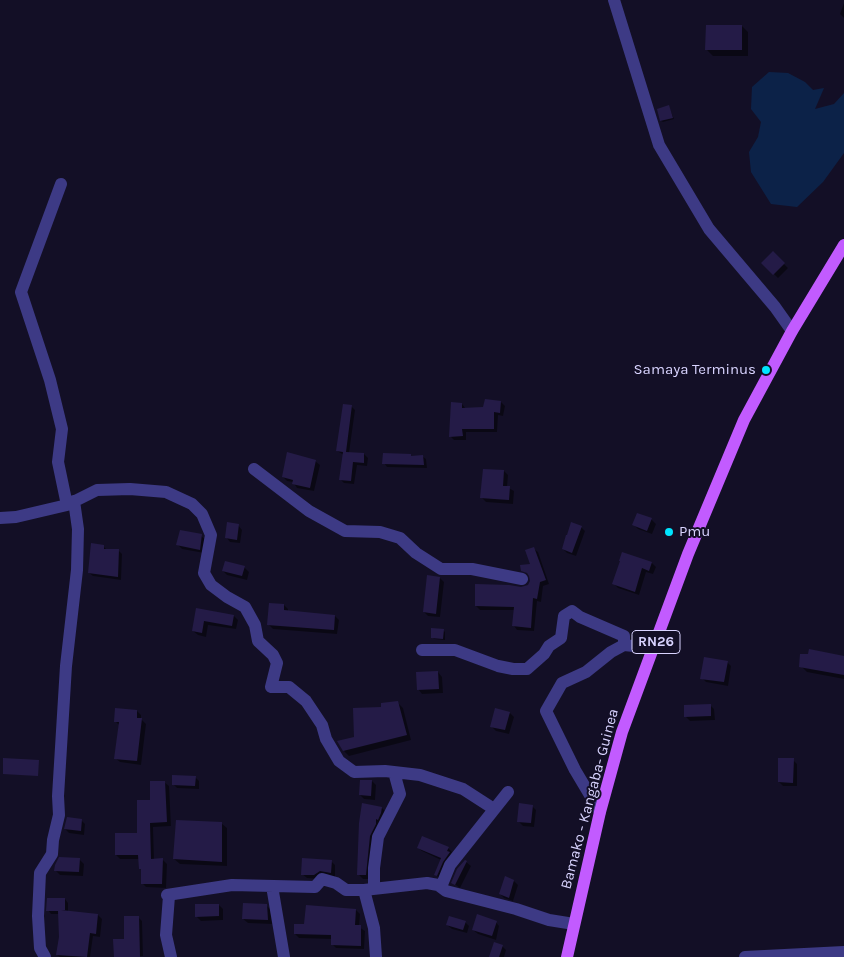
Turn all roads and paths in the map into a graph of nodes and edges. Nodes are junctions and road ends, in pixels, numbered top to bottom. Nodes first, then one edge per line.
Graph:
1 (614, 0) edge
2 (61, 184) dead end
3 (844, 245) edge
4 (792, 330) junction
5 (254, 469) dead end
6 (71, 503) junction
7 (0, 518) edge
8 (522, 579) dead end
9 (624, 644) junction
10 (654, 648) junction
11 (422, 650) dead end
12 (394, 772) junction
13 (508, 792) dead end
14 (494, 809) junction
15 (600, 812) junction
16 (272, 886) junction
17 (440, 887) junction
18 (369, 890) junction
19 (574, 924) junction
20 (844, 952) edge
21 (45, 957) edge
22 (171, 957) edge
23 (284, 957) edge
24 (376, 957) edge
25 (567, 957) edge
26 (746, 957) edge

1 - 4 street
2 - 6 street
3 - 4 main road, Bamako - Kangaba- Guinea / RN26
4 - 10 main road, Bamako - Kangaba- Guinea / RN26
5 - 8 street
6 - 7 street
6 - 12 street
6 - 21 street
9 - 10 street
9 - 11 street
9 - 15 street
10 - 15 main road, Bamako - Kangaba- Guinea / RN26
12 - 14 street
12 - 18 street
13 - 14 street
14 - 17 street
15 - 19 main road, Bamako - Kangaba- Guinea / RN26
16 - 18 street
16 - 22 street
16 - 23 street
17 - 18 street
17 - 19 street
18 - 24 street
19 - 25 main road, Bamako - Kangaba- Guinea / RN26
20 - 26 street

